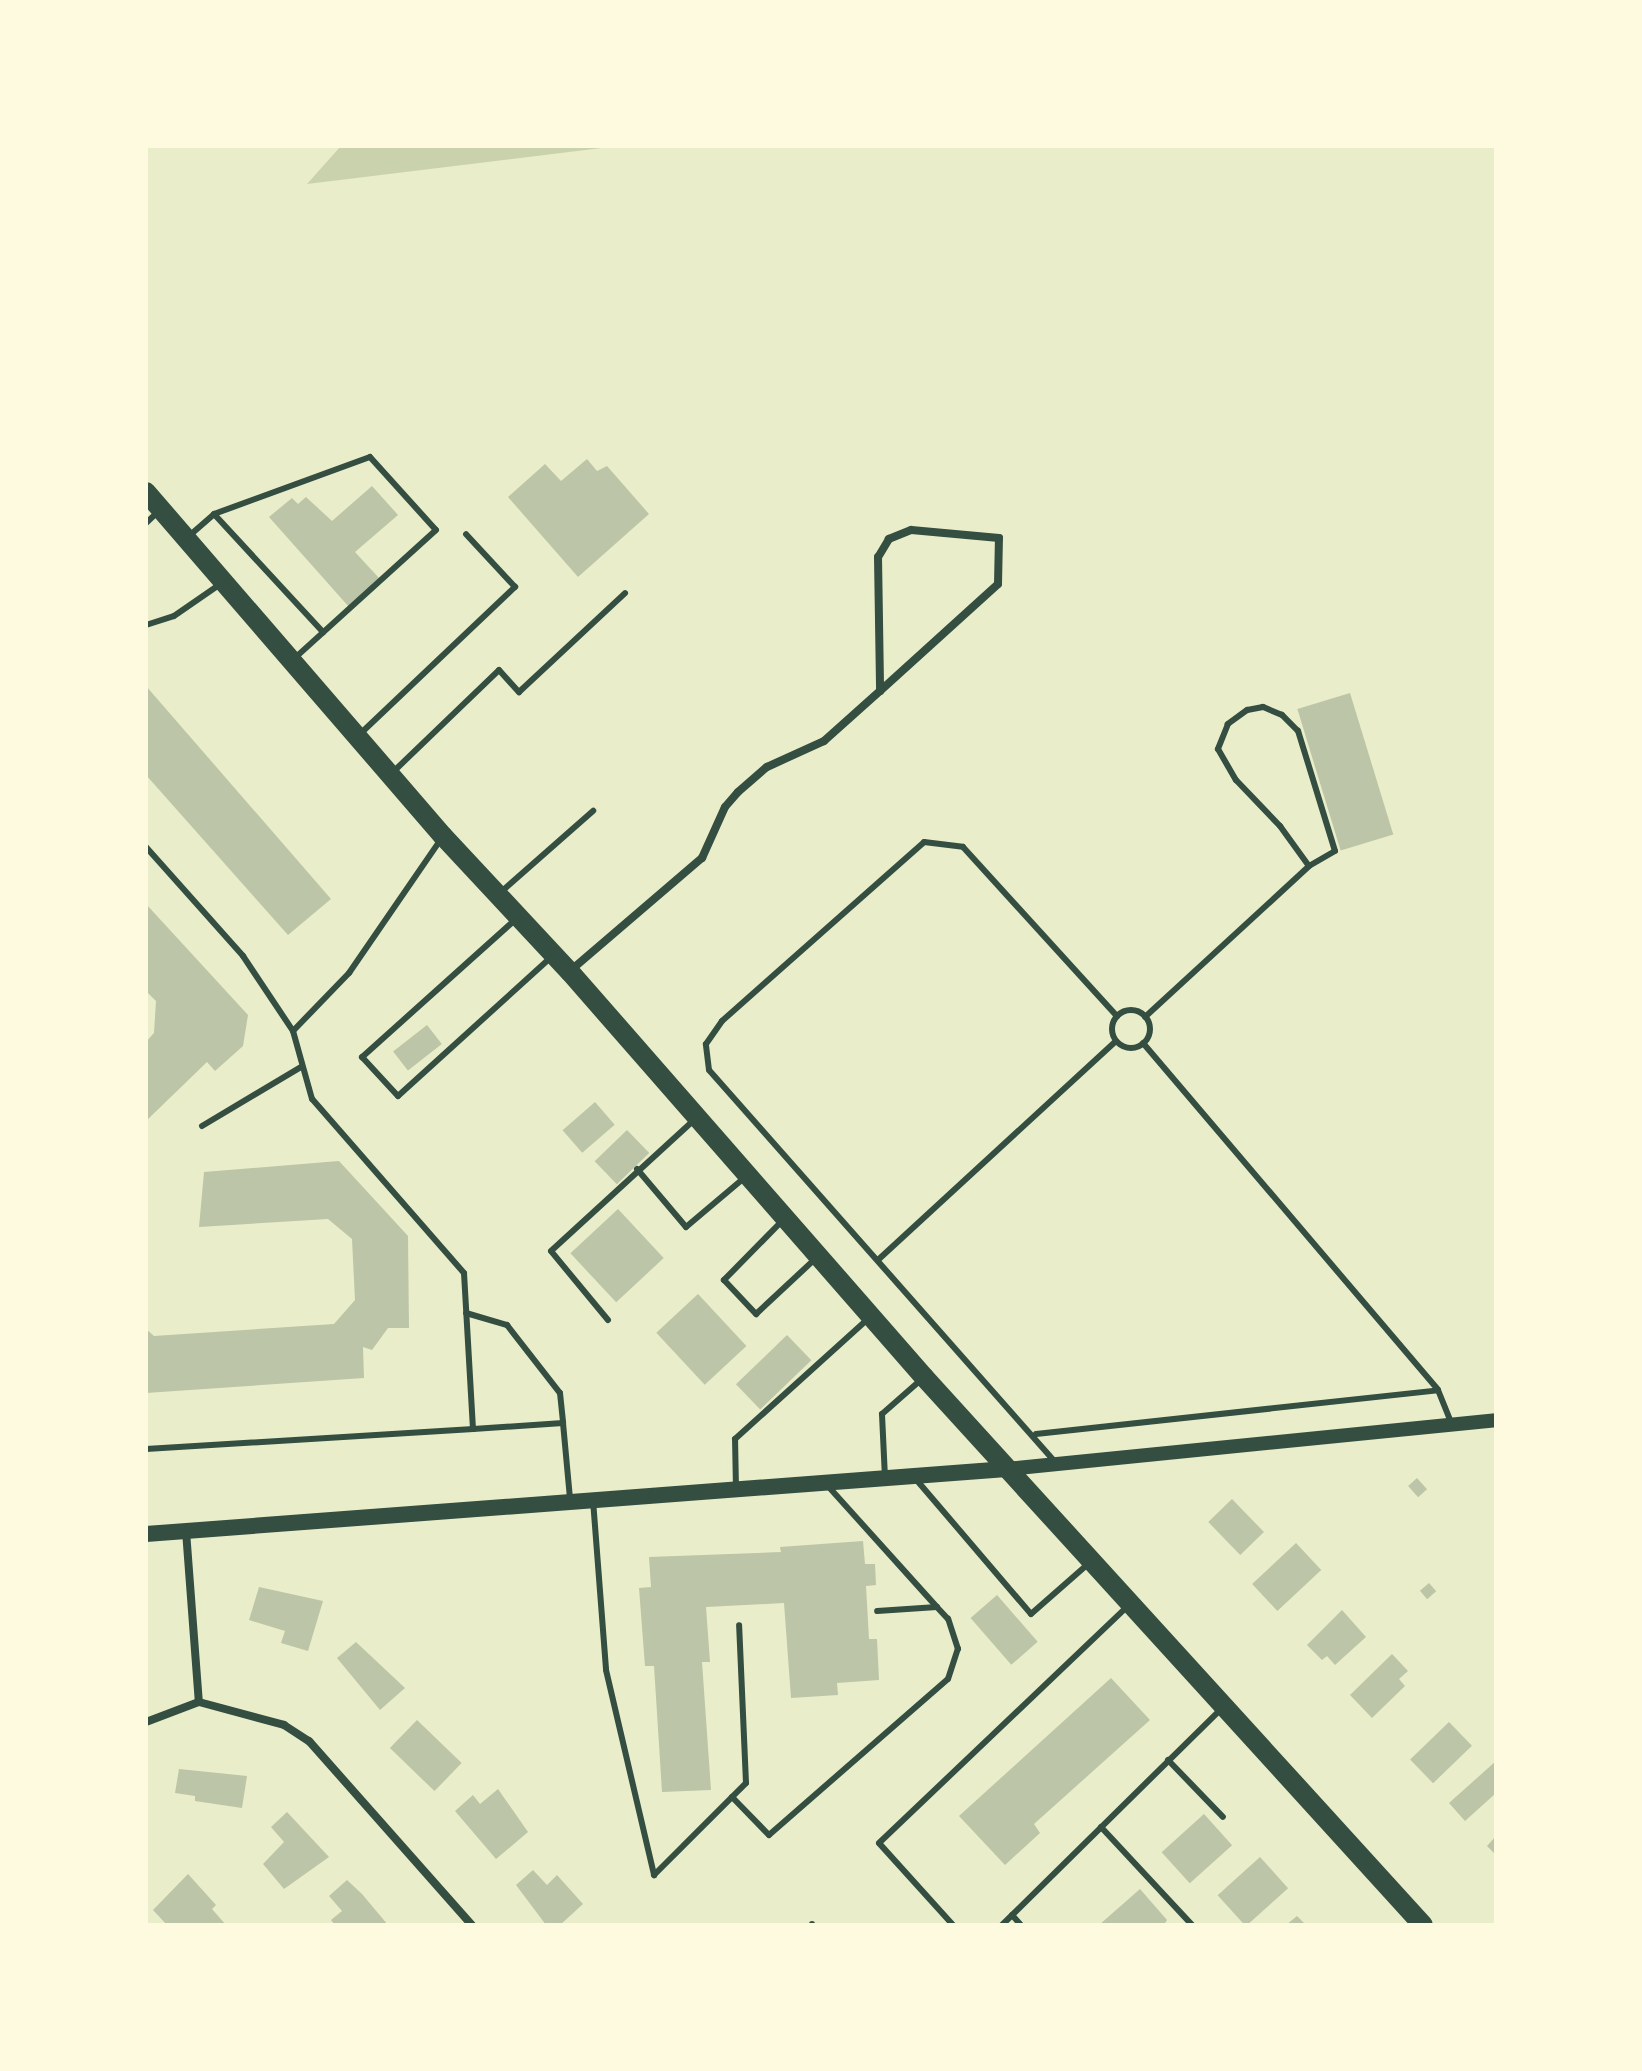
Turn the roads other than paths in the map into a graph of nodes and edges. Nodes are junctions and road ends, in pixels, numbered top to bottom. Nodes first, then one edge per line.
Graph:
1 (146, 492) edge
2 (161, 508) junction
3 (214, 514) junction
4 (146, 523) edge
5 (466, 534) dead end
6 (186, 539) junction
7 (224, 581) junction
8 (625, 593) dead end
9 (146, 625) edge
10 (323, 632) junction
11 (293, 660) junction
12 (880, 691) junction
13 (357, 736) junction
14 (390, 775) junction
15 (593, 811) dead end
16 (443, 836) junction
17 (146, 847) edge
18 (1309, 866) junction
19 (498, 894) junction
20 (519, 917) junction
21 (554, 955) junction
22 (570, 972) junction
23 (1117, 1016) junction
24 (1145, 1017) junction
25 (293, 1031) junction
26 (1116, 1041) junction
27 (1143, 1043) junction
28 (301, 1067) junction
29 (696, 1118) junction
30 (202, 1126) dead end
31 (637, 1169) junction
32 (747, 1176) junction
33 (784, 1219) junction
34 (818, 1256) junction
35 (879, 1259) junction
36 (466, 1313) junction
37 (870, 1316) junction
38 (608, 1320) dead end
39 (924, 1377) junction
40 (1438, 1390) junction
41 (1496, 1420) edge
42 (563, 1423) junction
43 (1452, 1425) junction
44 (473, 1429) junction
45 (1035, 1434) junction
46 (146, 1449) edge
47 (1058, 1466) junction
48 (1007, 1469) junction
49 (914, 1477) junction
50 (885, 1479) junction
51 (826, 1484) junction
52 (736, 1490) junction
53 (593, 1499) junction
54 (571, 1502) junction
55 (186, 1531) junction
56 (146, 1534) edge
57 (1091, 1561) junction
58 (1131, 1603) junction
59 (937, 1607) junction
60 (877, 1611) dead end
61 (739, 1625) dead end
62 (199, 1702) junction
63 (1224, 1705) junction
64 (146, 1722) edge
65 (1168, 1760) junction
66 (732, 1797) junction
67 (1223, 1817) dead end
68 (1101, 1827) junction
69 (1012, 1915) junction
70 (472, 1925) edge
71 (953, 1925) edge
72 (1002, 1925) edge
73 (1021, 1925) edge
74 (1192, 1925) edge
75 (1423, 1925) edge

1 - 2 main road
2 - 4 lane
2 - 6 main road
3 - 6 lane
3 - 10 lane
3 - 10 lane
5 - 13 lane
6 - 7 main road
7 - 9 lane
7 - 11 main road
8 - 14 lane
10 - 11 lane
11 - 13 main road
12 - 12 street
12 - 22 street
13 - 14 main road
14 - 16 main road
15 - 19 lane
16 - 19 main road
16 - 25 lane
17 - 25 lane
18 - 18 lane
18 - 24 lane
19 - 20 main road
20 - 21 main road
20 - 21 lane
21 - 22 main road
22 - 29 main road
23 - 24 lane
23 - 26 lane
23 - 35 lane
24 - 27 lane
25 - 28 lane
26 - 27 lane
26 - 35 lane
27 - 40 lane
28 - 30 lane
28 - 36 lane
29 - 31 lane
29 - 32 main road
31 - 32 lane
31 - 38 lane
32 - 33 main road
33 - 34 main road
33 - 34 lane
34 - 37 main road
35 - 45 lane
36 - 42 lane
36 - 44 lane
37 - 39 main road
37 - 52 lane
39 - 48 main road
39 - 50 lane
40 - 43 lane
40 - 45 lane
41 - 43 street
42 - 44 lane
42 - 54 lane
43 - 47 street
44 - 46 lane
45 - 47 lane
47 - 48 street
48 - 49 main road
48 - 57 main road
49 - 50 main road
49 - 57 lane
50 - 51 main road
51 - 52 main road
51 - 59 lane
52 - 53 main road
53 - 54 main road
53 - 66 lane
54 - 55 main road
55 - 56 main road
55 - 62 street
57 - 58 main road
58 - 63 main road
58 - 71 lane
59 - 60 lane
59 - 66 lane
61 - 66 lane
62 - 64 street
62 - 70 street
63 - 65 lane
63 - 75 main road
65 - 67 lane
65 - 68 lane
68 - 69 lane
68 - 74 lane
69 - 72 lane
69 - 73 lane

